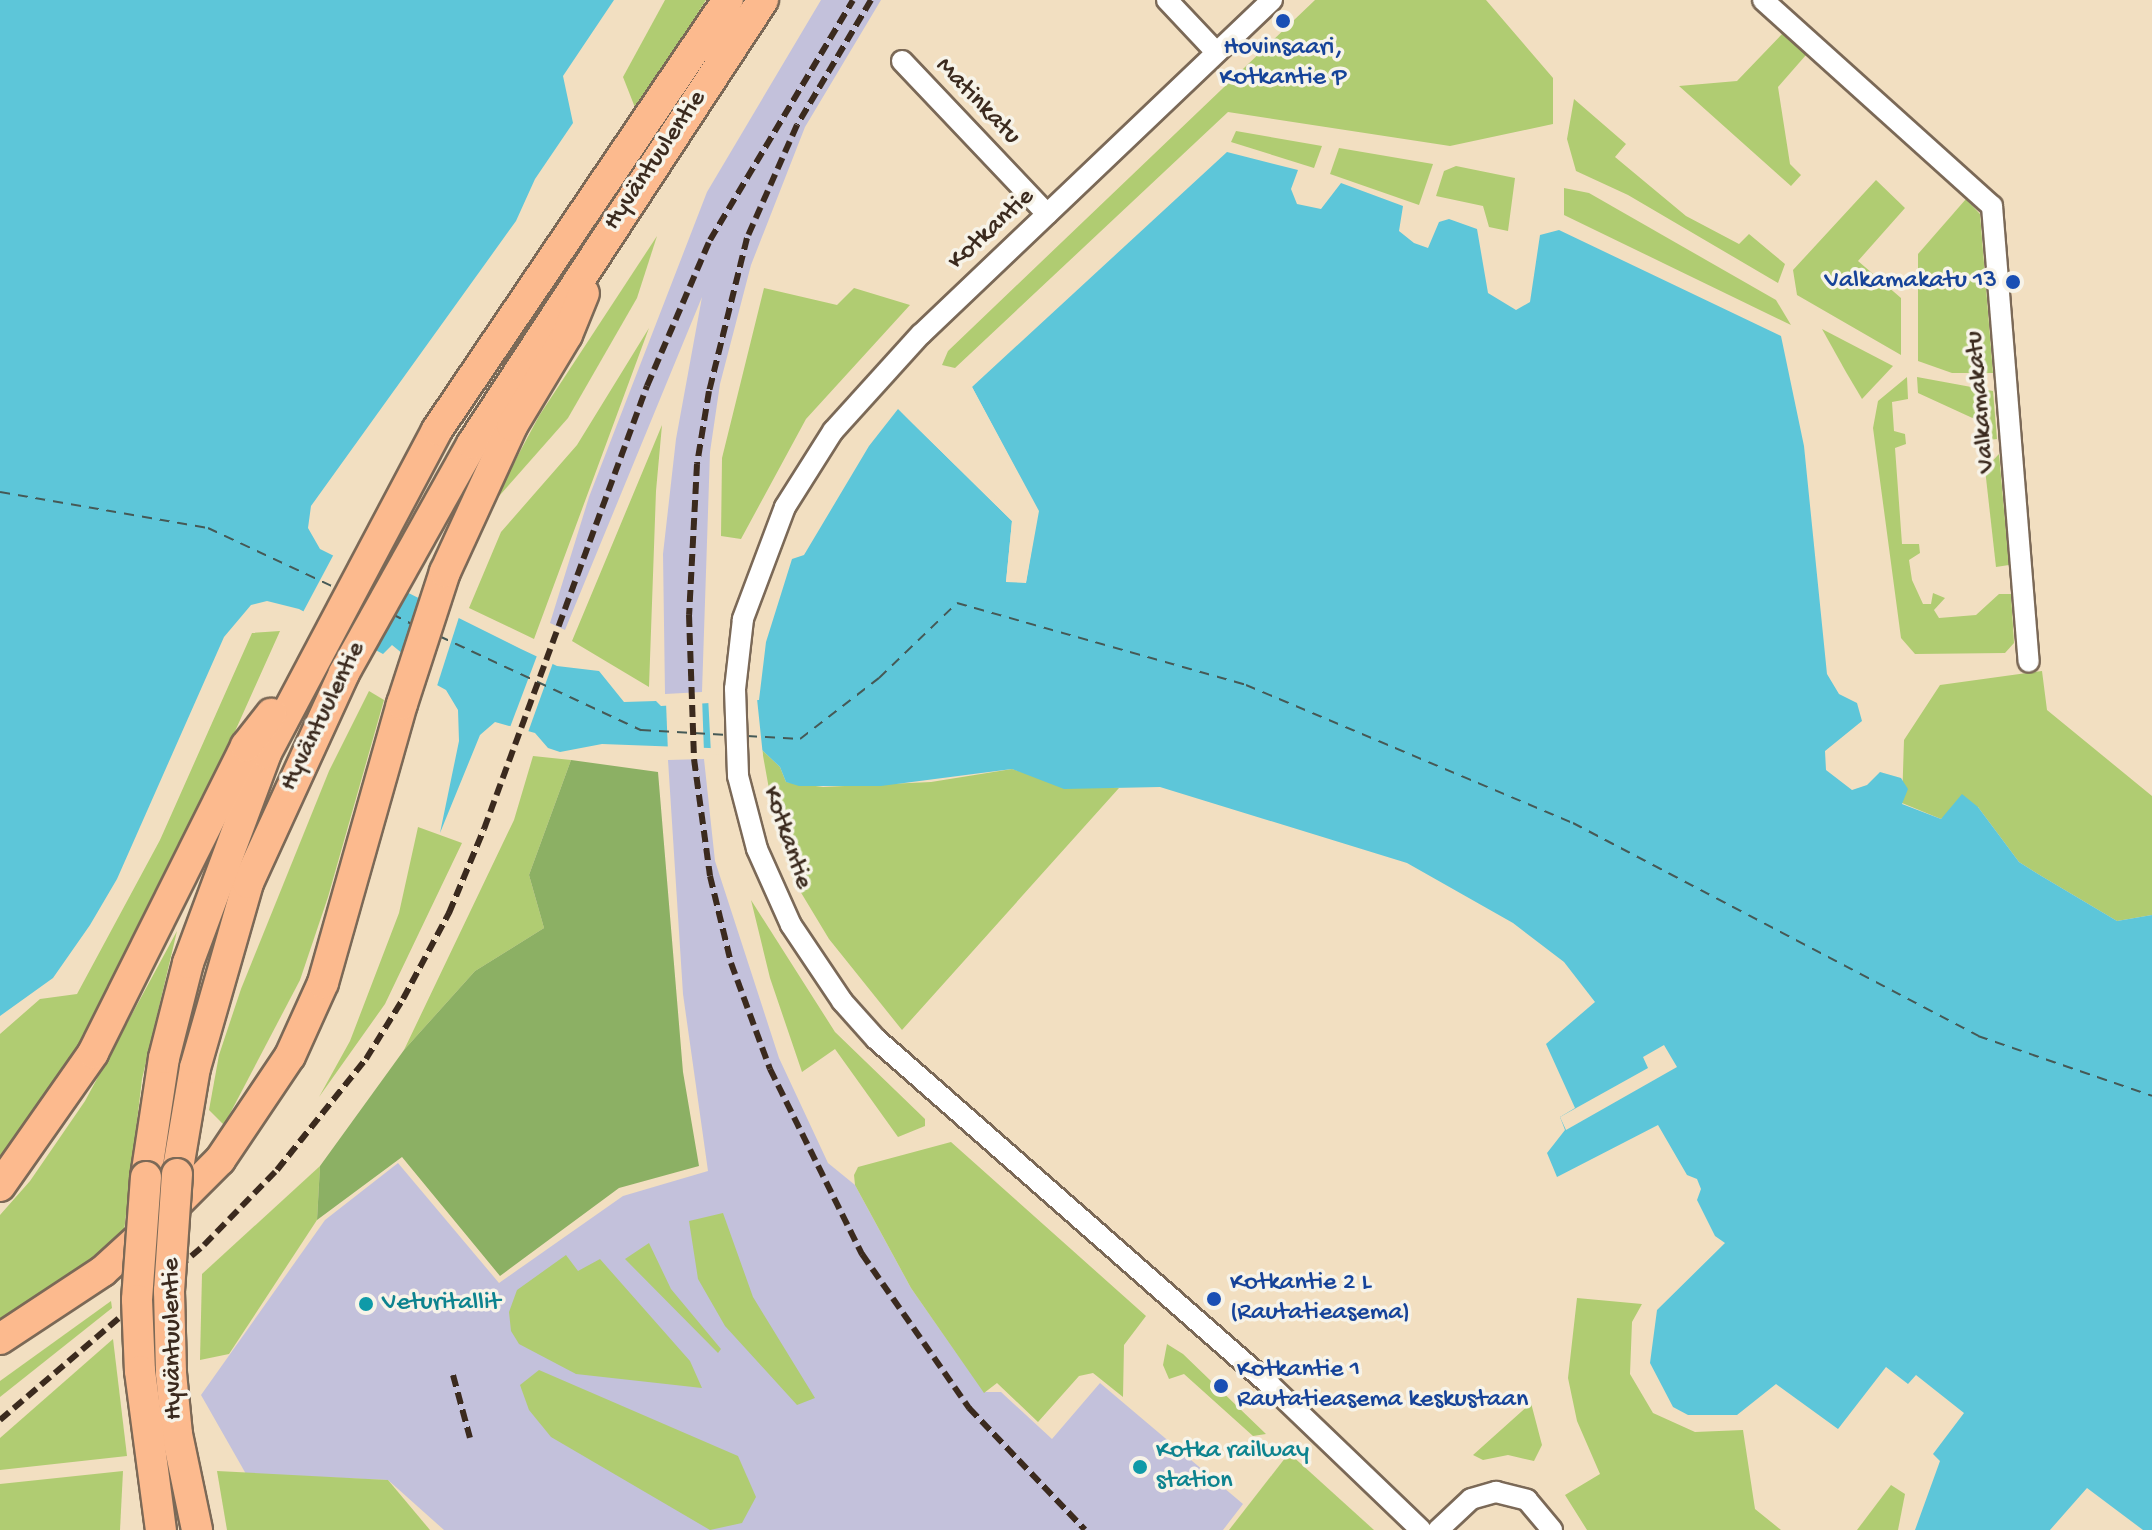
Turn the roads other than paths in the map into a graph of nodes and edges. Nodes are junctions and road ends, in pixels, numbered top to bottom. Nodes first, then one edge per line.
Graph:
1 (728, 0) edge
2 (763, 0) edge
3 (1167, 0) edge
4 (1272, 0) edge
5 (1763, 0) edge
6 (1216, 52) junction
7 (902, 61) dead end
8 (1047, 214) junction
9 (609, 231) junction
10 (314, 657) junction
11 (2029, 662) dead end
12 (0, 1186) edge
13 (0, 1339) edge
14 (161, 1530) edge
15 (197, 1530) edge
16 (1421, 1530) edge
17 (1438, 1530) edge
18 (1552, 1530) edge

1 - 10 highway, Hyväntuulentie
2 - 9 highway, Hyväntuulentie
3 - 6 street
4 - 6 street, Kotkantie
5 - 11 street, Valkamakatu
6 - 8 street, Kotkantie
7 - 8 street, Matinkatu
8 - 16 street, Kotkantie
9 - 13 highway
9 - 15 highway, Hyväntuulentie, bridge
10 - 12 highway
10 - 14 highway, Hyväntuulentie, bridge
17 - 18 street

